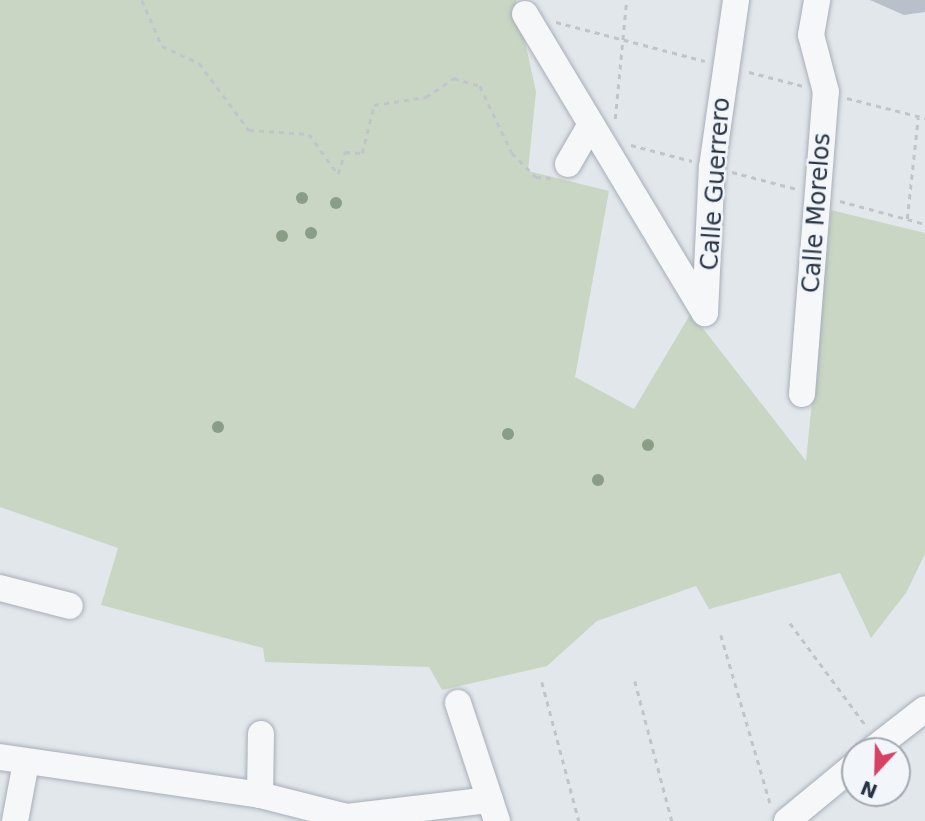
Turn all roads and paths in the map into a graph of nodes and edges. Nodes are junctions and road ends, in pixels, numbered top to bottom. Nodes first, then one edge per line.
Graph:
1 (142, 0) edge
2 (736, 0) edge
3 (817, 0) edge
4 (626, 5) dead end
5 (525, 14) dead end
6 (919, 116) dead end
7 (591, 124) junction
8 (610, 146) junction
9 (568, 164) joint
10 (712, 167) junction
11 (820, 196) junction
12 (907, 219) junction
13 (925, 224) edge
14 (802, 394) dead end
15 (0, 587) edge
16 (70, 606) dead end
17 (790, 622) dead end
18 (721, 635) dead end
19 (635, 681) dead end
20 (542, 682) dead end
21 (458, 703) dead end
22 (925, 709) edge
23 (261, 734) dead end
24 (868, 737) edge
25 (888, 737) edge
26 (0, 757) edge
27 (26, 762) junction
28 (841, 774) edge
29 (260, 795) junction
30 (494, 811) edge
31 (779, 815) edge
32 (15, 821) edge
33 (579, 821) edge
34 (672, 821) edge

1 - 9 path
2 - 10 street, Calle Guerrero
3 - 11 street, Calle Morelos
4 - 8 path
5 - 7 street
6 - 12 path
7 - 8 street
7 - 9 street
8 - 10 path
8 - 10 street, Calle Guerrero
10 - 11 path
11 - 12 path
11 - 14 street, Calle Morelos
12 - 13 path
15 - 16 street
17 - 24 path
18 - 31 path
19 - 34 path
20 - 33 path
21 - 30 street
22 - 25 street
23 - 29 street
26 - 27 street
27 - 29 street
27 - 32 street
28 - 31 street
29 - 30 street

